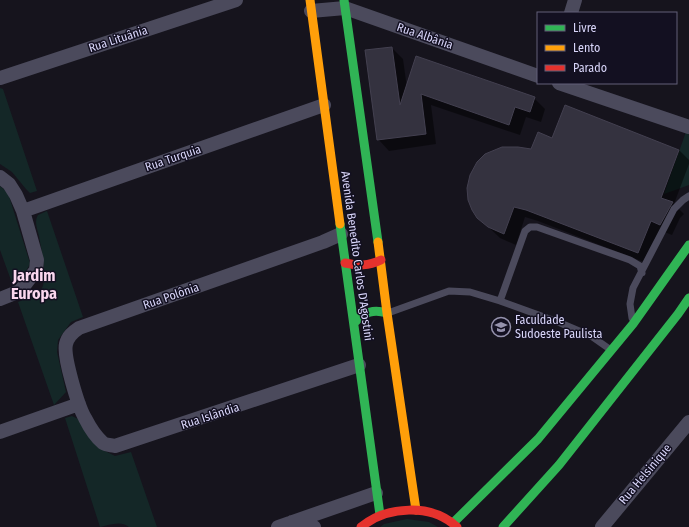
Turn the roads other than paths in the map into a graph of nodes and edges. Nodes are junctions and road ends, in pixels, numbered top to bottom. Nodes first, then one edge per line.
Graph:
1 (236, 0) edge
2 (575, 0) edge
3 (345, 4) edge
4 (310, 6) edge
5 (572, 12) edge
6 (537, 76) edge
7 (0, 78) edge
8 (562, 84) edge
9 (324, 105) junction
10 (689, 127) edge
11 (0, 177) edge
12 (689, 196) edge
13 (23, 211) junction
14 (341, 234) junction
15 (689, 245) edge
16 (381, 260) junction
17 (345, 263) junction
18 (642, 273) junction
19 (689, 298) edge
20 (0, 299) edge
21 (500, 301) junction
22 (387, 313) junction
23 (684, 318) edge
24 (355, 322) junction
25 (637, 326) junction
26 (611, 350) junction
27 (359, 365) junction
28 (79, 404) junction
29 (689, 422) edge
30 (0, 432) edge
31 (376, 493) junction
32 (416, 510) junction
33 (380, 515) junction
34 (292, 522) junction
35 (455, 525) edge
36 (278, 527) edge
37 (314, 527) edge
38 (361, 527) edge
39 (503, 527) edge
40 (602, 527) edge

1 - 7 street, Rua Lituânia
2 - 5 street
3 - 4 street, Rua Albânia
3 - 6 street, Rua Albânia
3 - 16 main road, Avenida Benedito Carlos D'Agostini
4 - 9 main road, Avenida Benedito Carlos D'Agostini
8 - 10 street
9 - 13 street, Rua Turquia
9 - 14 main road, Avenida Benedito Carlos D'Agostini
11 - 13 street
12 - 18 lane
13 - 20 street
14 - 17 main road, Avenida Benedito Carlos D'Agostini
14 - 28 street, Rua Polônia
15 - 25 main road
16 - 17 main road
16 - 22 main road, Avenida Benedito Carlos D'Agostini
17 - 24 main road, Avenida Benedito Carlos D'Agostini
18 - 21 lane
18 - 25 lane
19 - 23 main road
21 - 22 lane
21 - 26 lane
22 - 24 main road
22 - 32 main road, Avenida Benedito Carlos D'Agostini
23 - 39 main road
24 - 27 main road, Avenida Benedito Carlos D'Agostini
25 - 26 main road
26 - 35 main road
27 - 28 street, Rua Islândia
27 - 31 main road, Avenida Benedito Carlos D'Agostini
28 - 30 street
29 - 40 street, Rua Helsinique
31 - 33 main road, Avenida Benedito Carlos D'Agostini
31 - 34 street
32 - 33 main road
32 - 35 main road
33 - 38 main road
34 - 36 street
34 - 37 street

